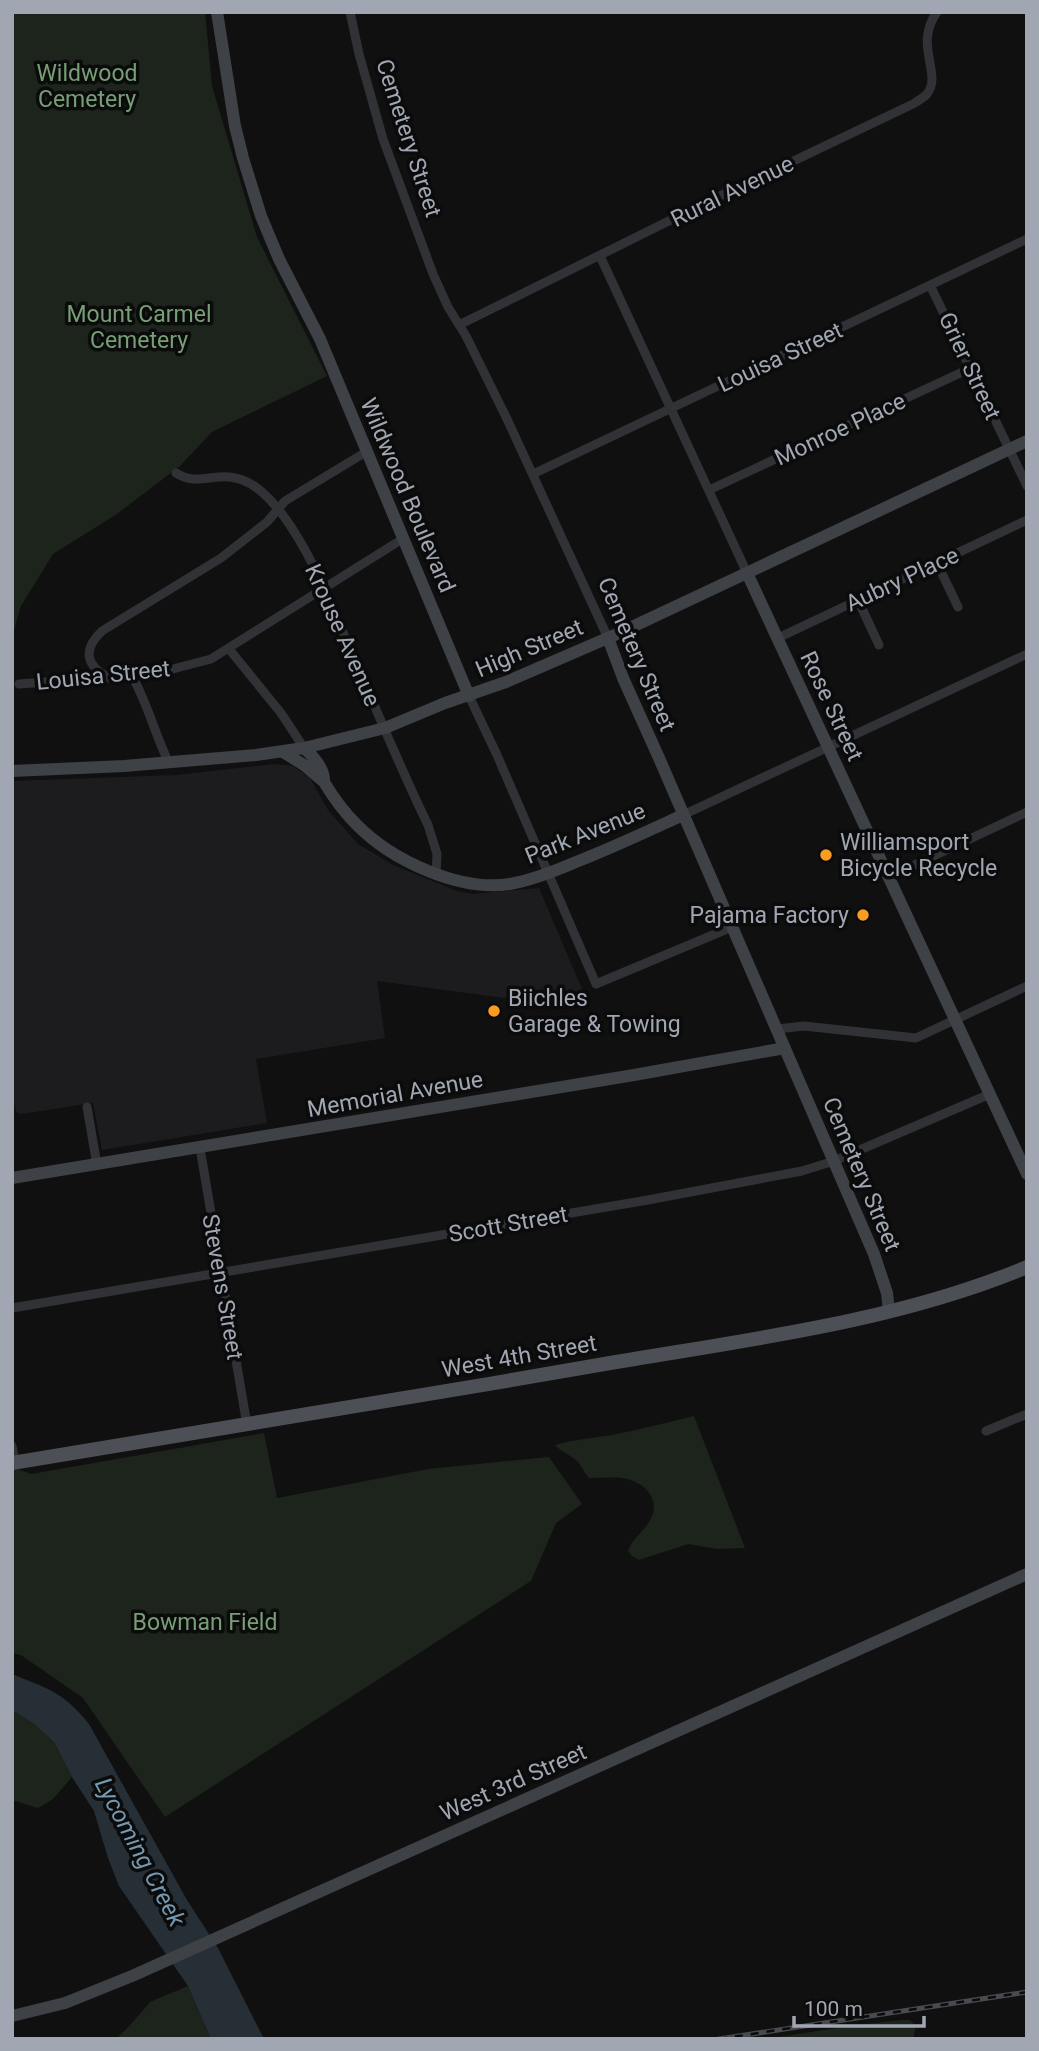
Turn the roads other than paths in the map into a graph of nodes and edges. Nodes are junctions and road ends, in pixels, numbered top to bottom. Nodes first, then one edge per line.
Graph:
1 (217, 12) edge
2 (350, 12) edge
3 (937, 12) edge
4 (1027, 239) edge
5 (600, 256) junction
6 (930, 285) junction
7 (459, 325) junction
8 (971, 368) junction
9 (671, 408) junction
10 (1027, 441) edge
11 (1010, 449) junction
12 (366, 452) junction
13 (176, 473) dead end
14 (533, 474) junction
15 (1027, 486) edge
16 (709, 490) junction
17 (278, 508) junction
18 (1027, 520) edge
19 (404, 538) junction
20 (937, 563) junction
21 (747, 573) junction
22 (323, 589) junction
23 (858, 600) junction
24 (958, 607) dead end
25 (608, 638) junction
26 (778, 638) junction
27 (880, 645) dead end
28 (229, 649) junction
29 (1027, 654) edge
30 (132, 676) junction
31 (109, 677) junction
32 (19, 684) dead end
33 (469, 696) junction
34 (385, 728) junction
35 (828, 747) junction
36 (304, 748) junction
37 (283, 752) junction
38 (169, 763) junction
39 (12, 771) edge
40 (324, 782) junction
41 (1027, 812) edge
42 (683, 815) junction
43 (436, 874) junction
44 (548, 874) junction
45 (889, 877) junction
46 (732, 927) junction
47 (1027, 986) edge
48 (955, 1020) junction
49 (777, 1029) junction
50 (785, 1048) junction
51 (990, 1094) junction
52 (87, 1107) dead end
53 (200, 1148) junction
54 (834, 1161) junction
55 (97, 1165) junction
56 (1027, 1174) edge
57 (12, 1178) edge
58 (1027, 1268) edge
59 (221, 1273) junction
60 (12, 1308) edge
61 (889, 1311) junction
62 (1027, 1414) edge
63 (247, 1425) junction
64 (985, 1431) dead end
65 (12, 1446) edge
66 (14, 1463) edge
67 (1027, 1574) edge
68 (12, 2016) edge

1 - 12 street, Wildwood Boulevard
2 - 7 street, Cemetery Street
3 - 5 street, Rural Avenue
4 - 6 street, Louisa Street
5 - 7 street, Rural Avenue
5 - 9 street, Rose Street
6 - 8 street, Grier Street
6 - 9 street, Louisa Street
7 - 14 street, Cemetery Street
8 - 11 street, Grier Street
8 - 16 street, Monroe Place
9 - 14 street, Louisa Street
9 - 16 street, Rose Street
10 - 11 street, High Street
11 - 15 street, Grier Street
11 - 21 street, High Street
12 - 17 street
12 - 19 street, Wildwood Boulevard
13 - 17 street, Krouse Avenue
14 - 25 street, Cemetery Street
16 - 21 street, Rose Street
17 - 22 street, Krouse Avenue
17 - 31 street
18 - 20 street, Aubry Place
19 - 22 street, Louisa Street
19 - 33 street, Wildwood Boulevard
20 - 23 street, Aubry Place
20 - 24 street
21 - 25 street, High Street
21 - 26 street, Rose Street
22 - 28 street, Louisa Street
22 - 34 street, Krouse Avenue
23 - 26 street, Aubry Place
23 - 27 street
25 - 33 street, High Street
25 - 42 street, Cemetery Street
26 - 35 street, Rose Street
28 - 30 street, Louisa Street
28 - 36 street, Park Avenue
29 - 35 street, Park Avenue
30 - 31 street, Louisa Street
30 - 38 street
31 - 32 street, Louisa Street
33 - 34 street, High Street
33 - 44 street, Wildwood Boulevard
34 - 36 street, High Street
34 - 43 street, Krouse Avenue
35 - 42 street, Park Avenue
35 - 45 street, Rose Street
36 - 37 street, High Street
36 - 40 street, Park Avenue
37 - 38 street, High Street
37 - 40 street
38 - 39 street, High Street
40 - 43 street, Park Avenue
41 - 45 street
42 - 44 street, Park Avenue
42 - 46 street, Cemetery Street
43 - 44 street, Park Avenue
44 - 46 street, Wildwood Boulevard
45 - 48 street, Rose Street
46 - 49 street, Cemetery Street
47 - 48 street
48 - 49 street
48 - 51 street, Rose Street
49 - 50 street, Cemetery Street
50 - 53 street, Memorial Avenue
50 - 54 street, Cemetery Street
51 - 54 street, Scott Street
51 - 56 street, Rose Street
52 - 55 street
53 - 55 street, Memorial Avenue
53 - 59 street, Stevens Street
54 - 59 street, Scott Street
54 - 61 street, Cemetery Street
55 - 57 street, Memorial Avenue
58 - 61 main road, West 4th Street
59 - 60 street, Scott Street
59 - 63 street, Stevens Street
61 - 63 main road, West 4th Street
62 - 64 street
63 - 66 main road, West 4th Street
65 - 66 street
67 - 68 street, West 3rd Street

